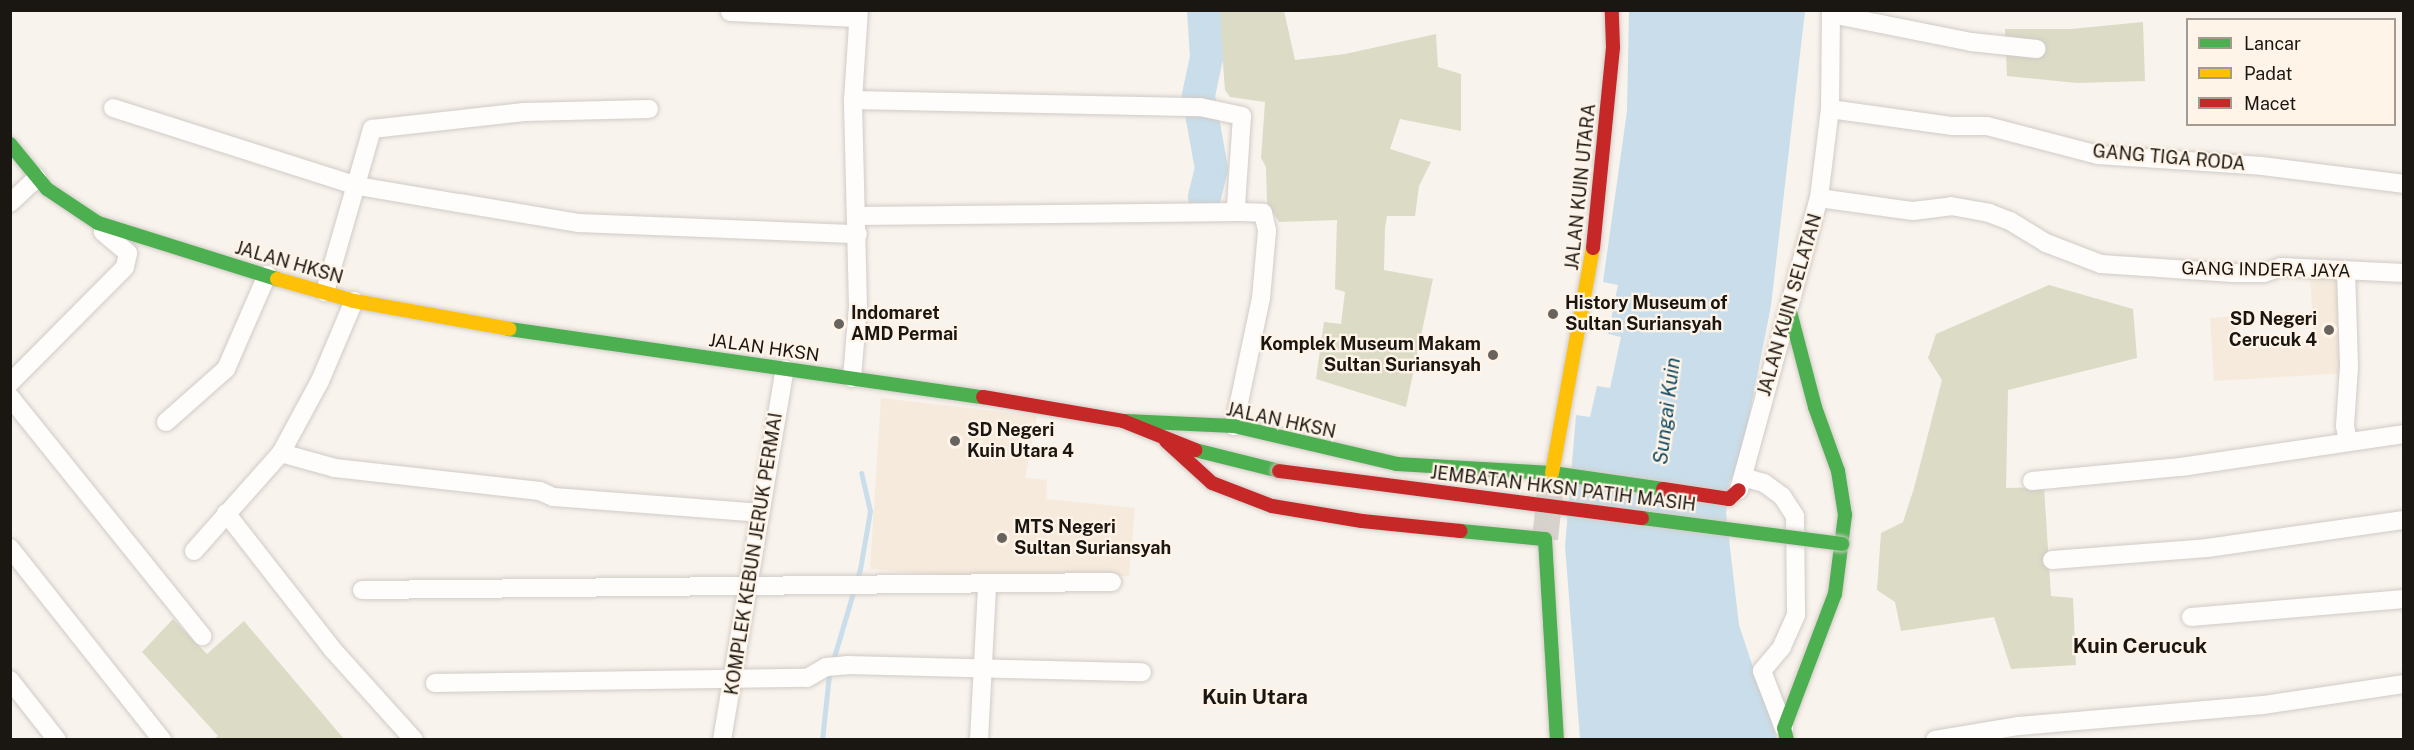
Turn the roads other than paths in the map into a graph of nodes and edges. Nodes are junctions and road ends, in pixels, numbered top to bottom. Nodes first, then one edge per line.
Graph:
1 (1612, 10) edge
2 (730, 12) edge
3 (1831, 12) edge
4 (859, 14) edge
5 (2037, 49) dead end
6 (853, 100) junction
7 (113, 108) dead end
8 (649, 109) dead end
9 (1830, 109) junction
10 (10, 144) edge
11 (38, 178) junction
12 (2403, 184) edge
13 (358, 186) junction
14 (1820, 198) junction
15 (10, 203) edge
16 (80, 212) junction
17 (1240, 212) junction
18 (857, 225) junction
19 (2346, 270) junction
20 (2403, 273) edge
21 (267, 275) junction
22 (325, 292) junction
23 (354, 301) junction
24 (1790, 312) junction
25 (785, 369) junction
26 (852, 378) junction
27 (10, 383) edge
28 (14, 407) edge
29 (1123, 421) junction
30 (166, 422) dead end
31 (1234, 426) junction
32 (2403, 434) edge
33 (1166, 441) junction
34 (2348, 441) junction
35 (281, 453) junction
36 (1557, 474) junction
37 (2032, 481) dead end
38 (1737, 489) junction
39 (226, 513) junction
40 (759, 513) junction
41 (2403, 520) edge
42 (1842, 544) junction
43 (10, 548) edge
44 (194, 551) dead end
45 (2052, 560) dead end
46 (1112, 582) dead end
47 (749, 586) junction
48 (987, 586) junction
49 (362, 590) dead end
50 (2403, 599) edge
51 (2191, 617) dead end
52 (202, 636) dead end
53 (985, 667) junction
54 (1142, 672) dead end
55 (735, 678) junction
56 (10, 680) edge
57 (435, 684) dead end
58 (2403, 684) edge
59 (1786, 734) edge
60 (57, 740) edge
61 (162, 740) edge
62 (414, 740) edge
63 (722, 740) edge
64 (978, 740) edge
65 (1557, 740) edge
66 (1935, 740) edge

1 - 36 main road, JALAN KUIN UTARA
2 - 4 street
3 - 5 street
3 - 9 street, JALAN KUIN SELATAN
4 - 6 street
6 - 17 street
6 - 18 street
7 - 13 street
8 - 13 street
9 - 12 street, GANG TIGA RODA
9 - 14 street, JALAN KUIN SELATAN
10 - 11 main road, JALAN HKSN
11 - 15 street
11 - 16 main road, JALAN HKSN
13 - 18 street
13 - 22 street
14 - 19 street, GANG INDERA JAYA
14 - 24 street, JALAN KUIN SELATAN
16 - 21 main road, JALAN HKSN
16 - 27 street
17 - 18 street
17 - 31 street
18 - 26 street
19 - 20 street, GANG INDERA JAYA
19 - 34 street
21 - 22 main road, JALAN HKSN
21 - 30 street
22 - 23 main road, JALAN HKSN
23 - 25 main road, JALAN HKSN
23 - 35 street
24 - 38 street, JALAN KUIN SELATAN
24 - 42 main road
25 - 26 main road, JALAN HKSN
25 - 40 street, KOMPLEK KEBUN JERUK PERMAI
26 - 29 main road, JALAN HKSN
28 - 52 street
29 - 31 main road, JALAN HKSN
29 - 33 main road
31 - 36 main road, JALAN HKSN
32 - 34 street
33 - 42 main road, JEMBATAN HKSN PATIH MASIH, bridge
33 - 65 main road
34 - 37 street
35 - 39 street
35 - 40 street
36 - 38 main road, JALAN HKSN
38 - 59 street
39 - 44 street
39 - 62 street
40 - 47 street, KOMPLEK KEBUN JERUK PERMAI
41 - 45 street
42 - 59 main road
43 - 61 street
46 - 48 street
47 - 48 street
47 - 49 street
47 - 55 street, KOMPLEK KEBUN JERUK PERMAI
48 - 53 street
50 - 51 street
53 - 54 street
53 - 55 street
53 - 64 street
55 - 57 street
55 - 63 street, KOMPLEK KEBUN JERUK PERMAI
56 - 60 street
58 - 66 street

